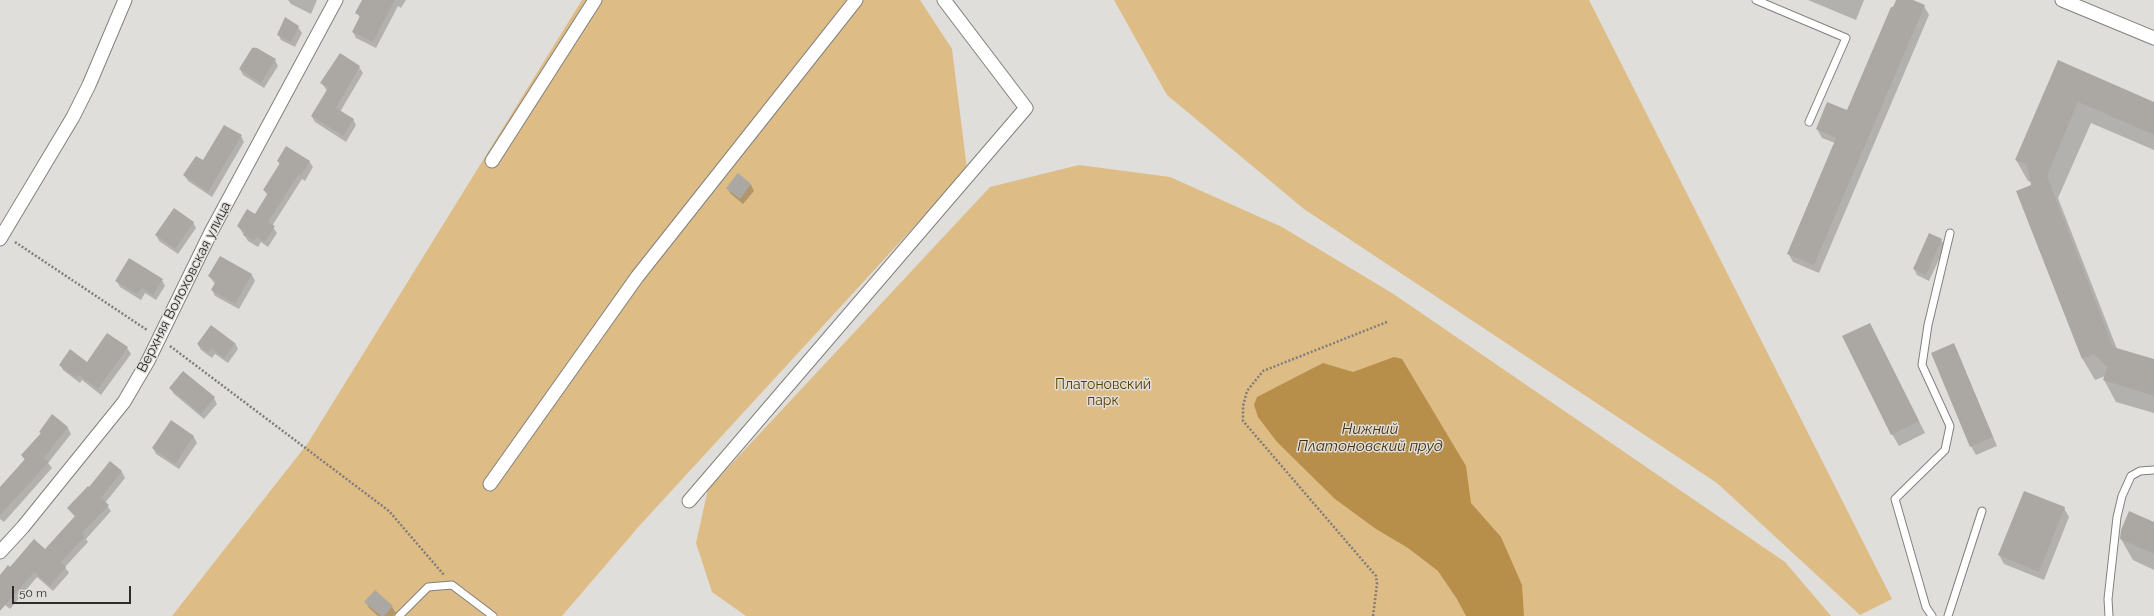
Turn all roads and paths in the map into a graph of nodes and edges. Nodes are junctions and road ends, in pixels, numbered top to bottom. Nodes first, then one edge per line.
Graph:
1 (125, 0) edge
2 (336, 0) edge
3 (595, 0) edge
4 (856, 0) edge
5 (944, 0) edge
6 (1756, 0) edge
7 (2062, 0) edge
8 (2154, 38) edge
9 (1809, 122) dead end
10 (492, 161) dead end
11 (1950, 233) dead end
12 (2, 237) edge
13 (1387, 322) dead end
14 (159, 338) junction
15 (2154, 470) edge
16 (490, 484) dead end
17 (689, 501) dead end
18 (1982, 511) dead end
19 (0, 552) edge
20 (452, 585) junction
21 (399, 616) edge
22 (493, 616) edge
23 (1373, 616) edge
24 (1932, 616) edge
25 (1948, 616) edge
26 (2109, 616) edge

1 - 12 street
2 - 14 street, Верхняя Волоховская улица
3 - 10 street
4 - 16 street
5 - 17 street
6 - 9 lane
7 - 8 street
11 - 24 lane
12 - 14 path
13 - 23 path
14 - 19 street, Верхняя Волоховская улица
14 - 20 path
15 - 26 lane
18 - 25 lane
20 - 21 lane
20 - 22 lane

